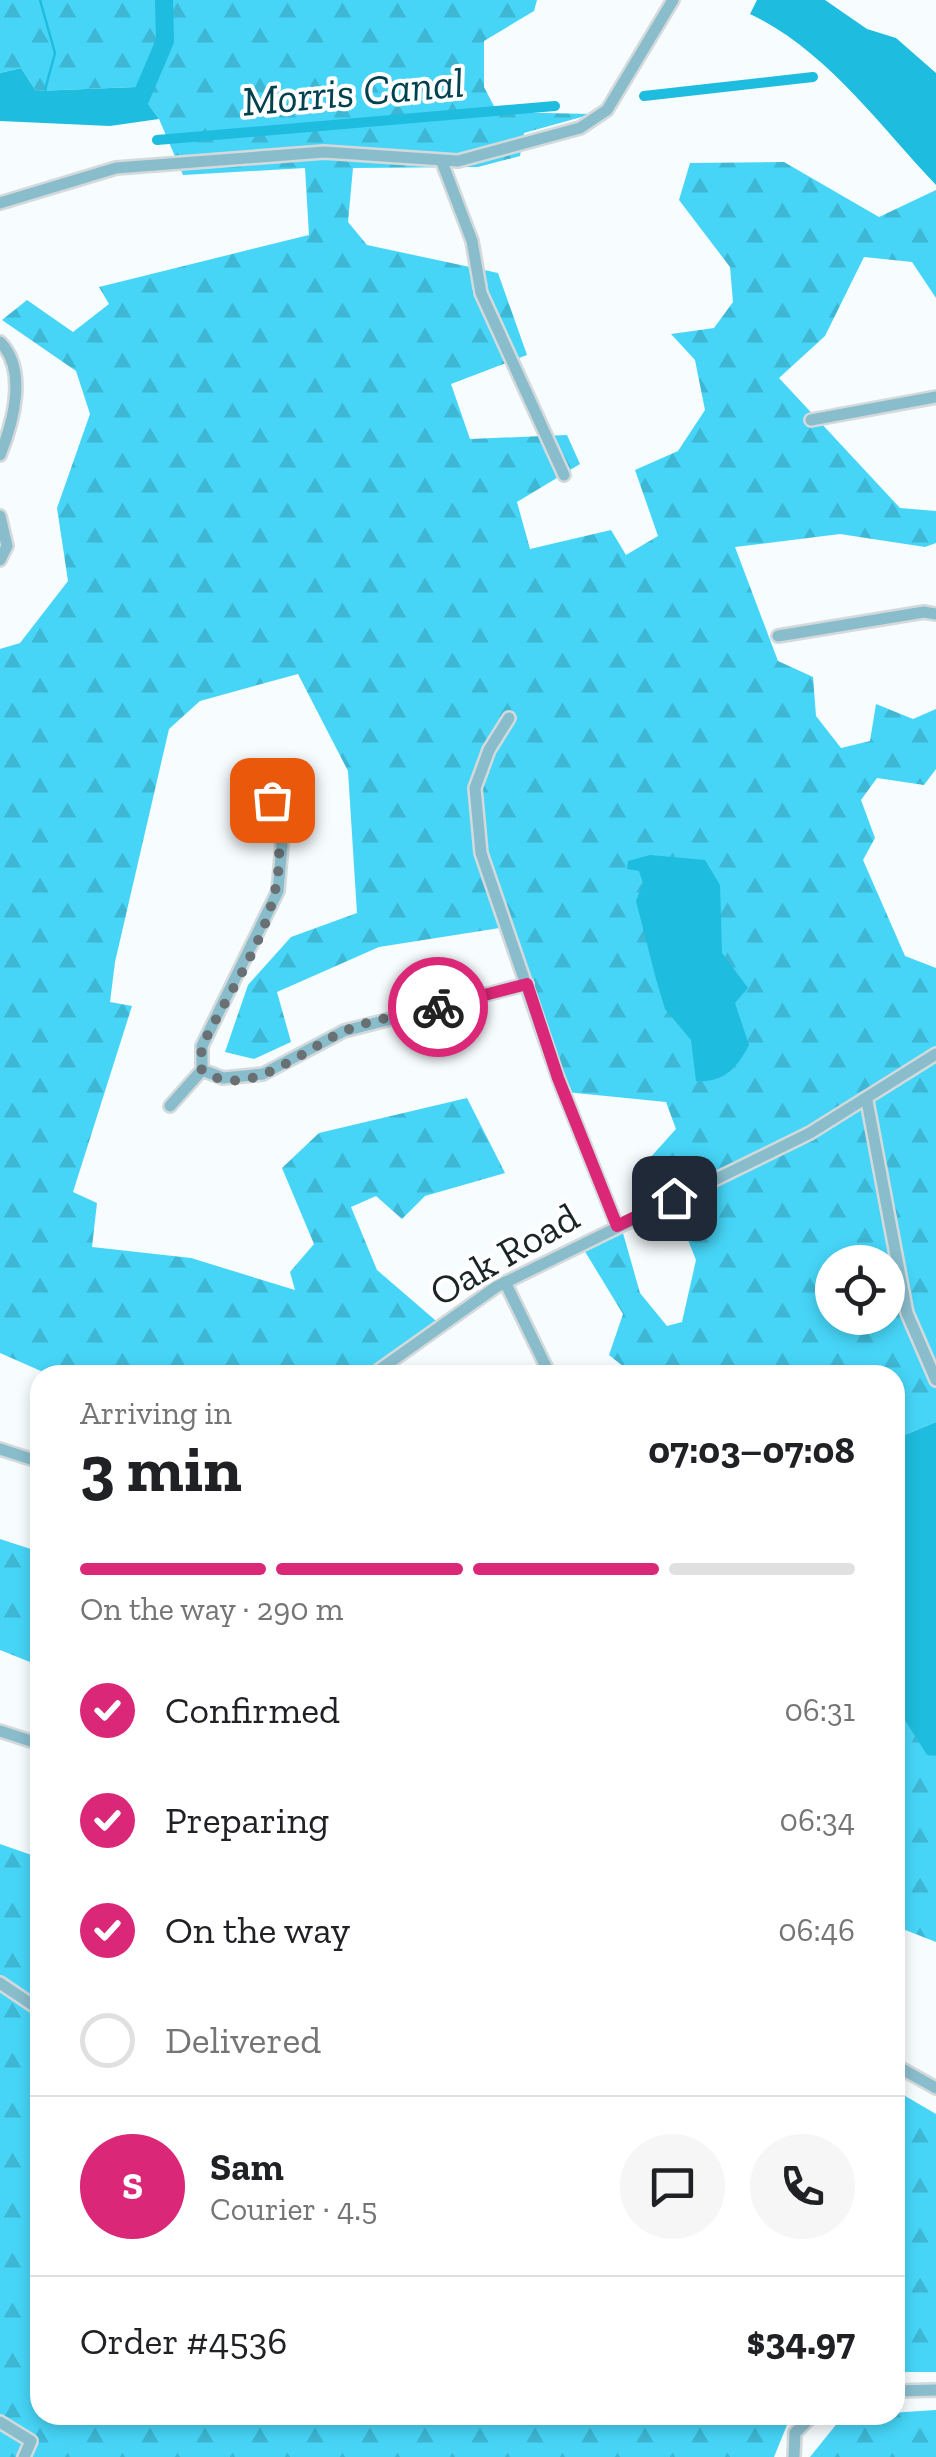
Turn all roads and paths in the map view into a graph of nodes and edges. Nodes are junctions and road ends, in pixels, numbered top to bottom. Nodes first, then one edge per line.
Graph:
1 (673, 0) edge
2 (442, 162) junction
3 (0, 203) edge
4 (0, 342) edge
5 (936, 397) edge
6 (811, 420) dead end
7 (0, 455) edge
8 (564, 475) dead end
9 (0, 516) edge
10 (0, 560) edge
11 (936, 614) edge
12 (778, 636) dead end
13 (509, 718) dead end
14 (265, 775) dead end
15 (527, 984) junction
16 (936, 1054) edge
17 (202, 1070) junction
18 (866, 1101) junction
19 (170, 1106) dead end
20 (617, 1226) junction
21 (505, 1282) junction
22 (386, 1365) edge
23 (545, 1365) edge
24 (936, 1380) edge
25 (0, 1449) edge
26 (30, 1459) edge
27 (0, 1731) edge
28 (30, 1741) edge
29 (0, 1983) edge
30 (30, 2003) edge
31 (905, 2071) edge
32 (936, 2088) edge
33 (936, 2390) edge
34 (905, 2392) edge
35 (0, 2422) edge
36 (803, 2425) edge
37 (24, 2457) edge
38 (794, 2457) edge

1 - 2 street
2 - 3 street
2 - 8 street
4 - 7 street
5 - 6 street
9 - 10 street
11 - 12 street
13 - 15 street
14 - 17 street
15 - 17 street
15 - 20 street
16 - 18 street, Oak Road
17 - 19 street
18 - 20 street, Oak Road
18 - 24 street
20 - 21 street, Oak Road
21 - 22 street, Oak Road
21 - 23 street
25 - 26 street
27 - 28 street
29 - 30 street
31 - 32 street
33 - 34 street
35 - 37 street
36 - 38 street

